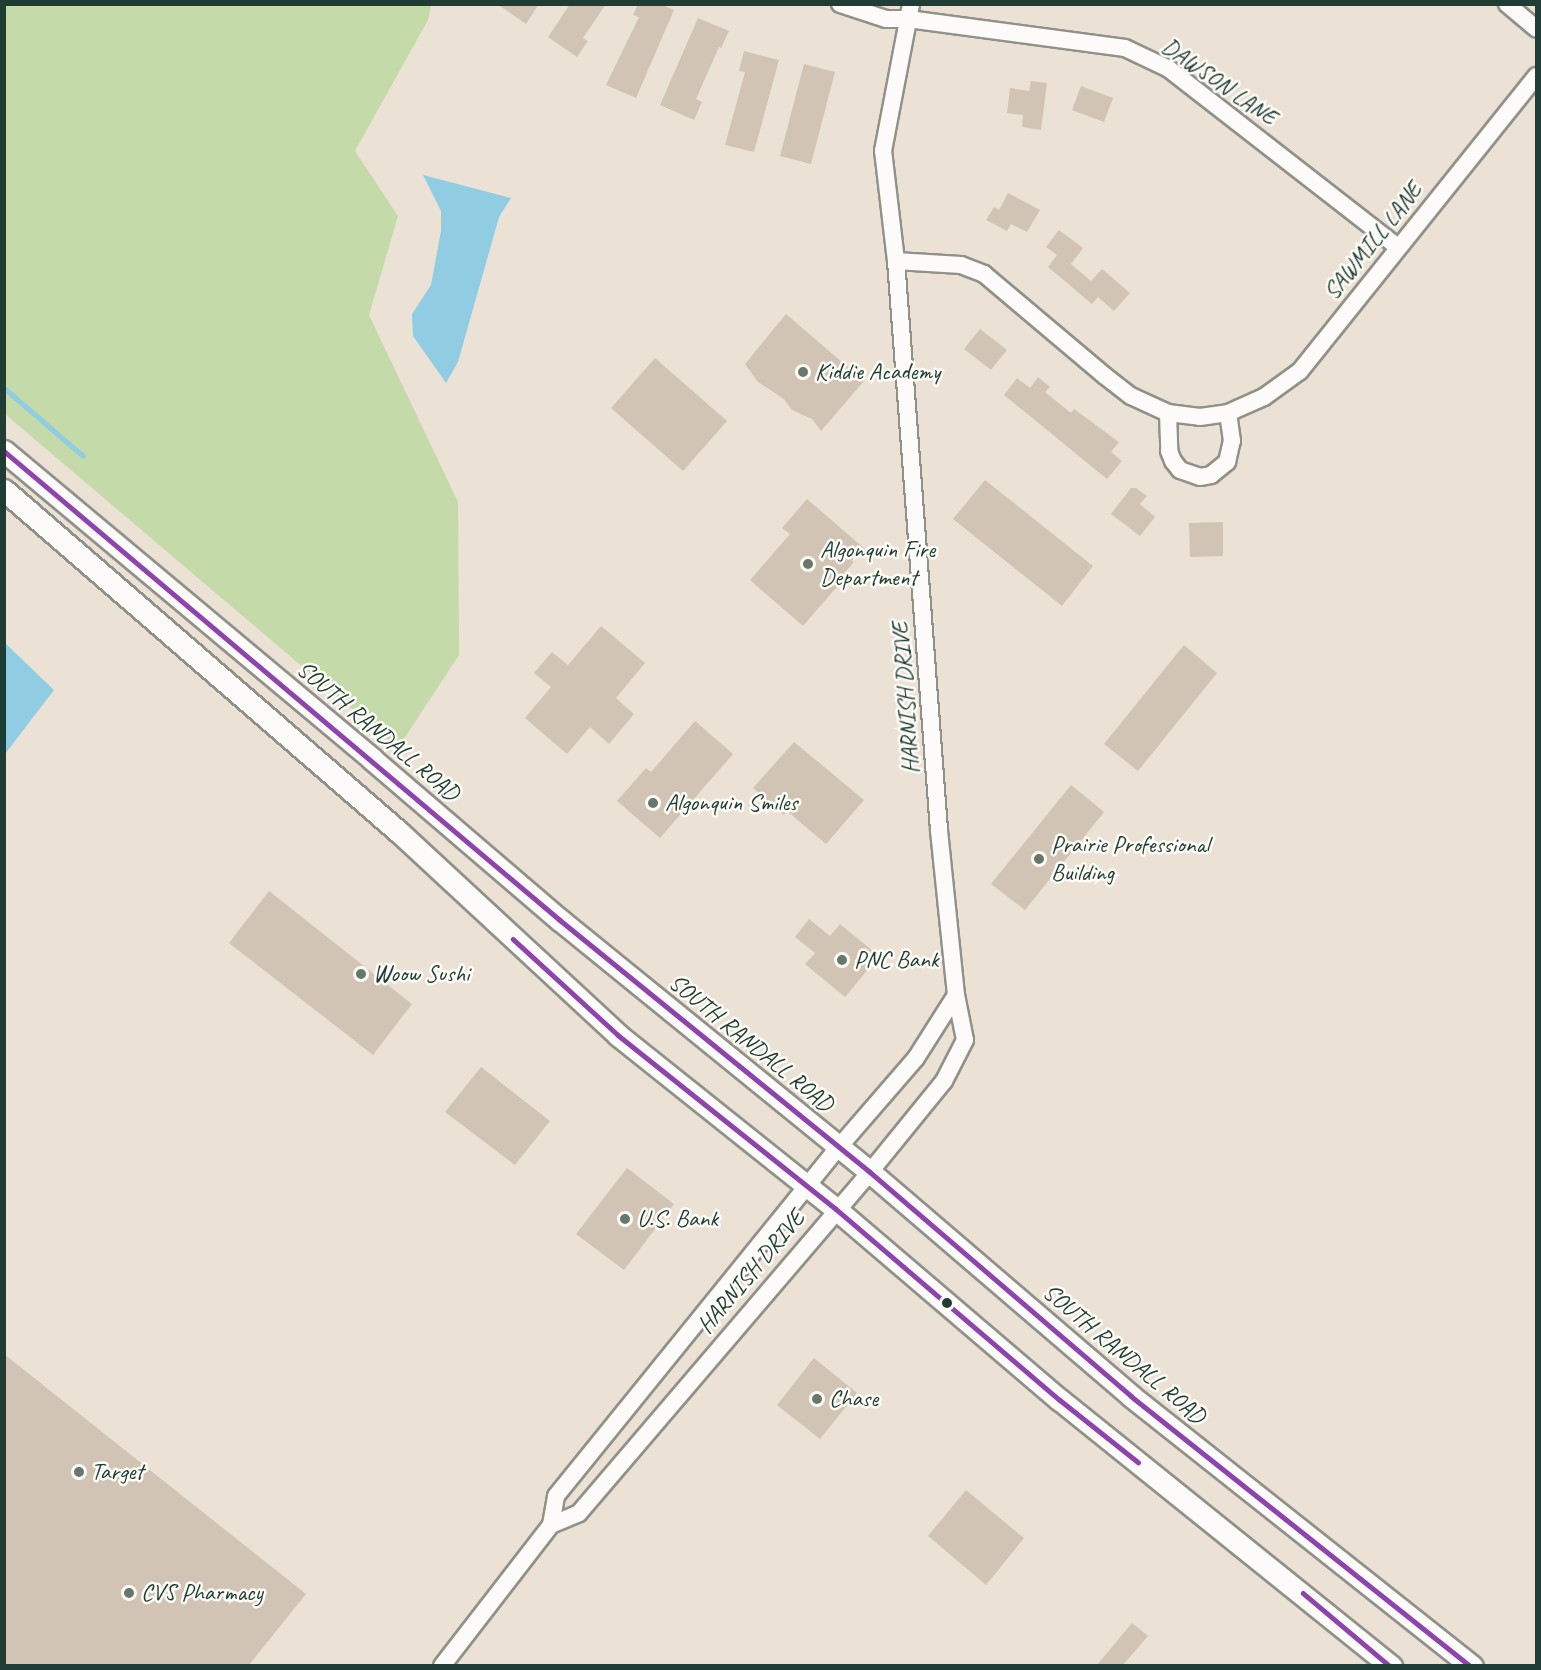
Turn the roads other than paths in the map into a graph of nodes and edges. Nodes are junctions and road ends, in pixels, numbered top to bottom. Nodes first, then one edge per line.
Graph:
1 (840, 4) edge
2 (1507, 4) edge
3 (910, 11) edge
4 (1536, 28) edge
5 (1536, 76) edge
6 (1398, 247) junction
7 (896, 261) junction
8 (1168, 413) junction
9 (1228, 413) junction
10 (4, 451) edge
11 (4, 490) edge
12 (956, 996) junction
13 (839, 1147) junction
14 (870, 1172) junction
15 (807, 1186) junction
16 (836, 1209) junction
17 (551, 1525) junction
18 (442, 1665) edge
19 (1391, 1665) edge
20 (1472, 1665) edge

1 - 3 street, DAWSON LANE
2 - 4 street
3 - 6 street, DAWSON LANE
3 - 7 street, HARNISH DRIVE
5 - 6 street, SAWMILL LANE
6 - 9 street, SAWMILL LANE
7 - 8 street, SAWMILL LANE
7 - 12 street, HARNISH DRIVE
8 - 9 street, SAWMILL LANE
8 - 9 street
10 - 13 main road, SOUTH RANDALL ROAD
11 - 15 main road
12 - 13 street, HARNISH DRIVE
12 - 14 street, HARNISH DRIVE
13 - 14 main road, SOUTH RANDALL ROAD
13 - 15 street, HARNISH DRIVE
14 - 16 street, HARNISH DRIVE
14 - 20 main road, SOUTH RANDALL ROAD
15 - 16 main road
15 - 17 street, HARNISH DRIVE
16 - 17 street, HARNISH DRIVE
16 - 19 main road
17 - 18 street, HARNISH DRIVE

